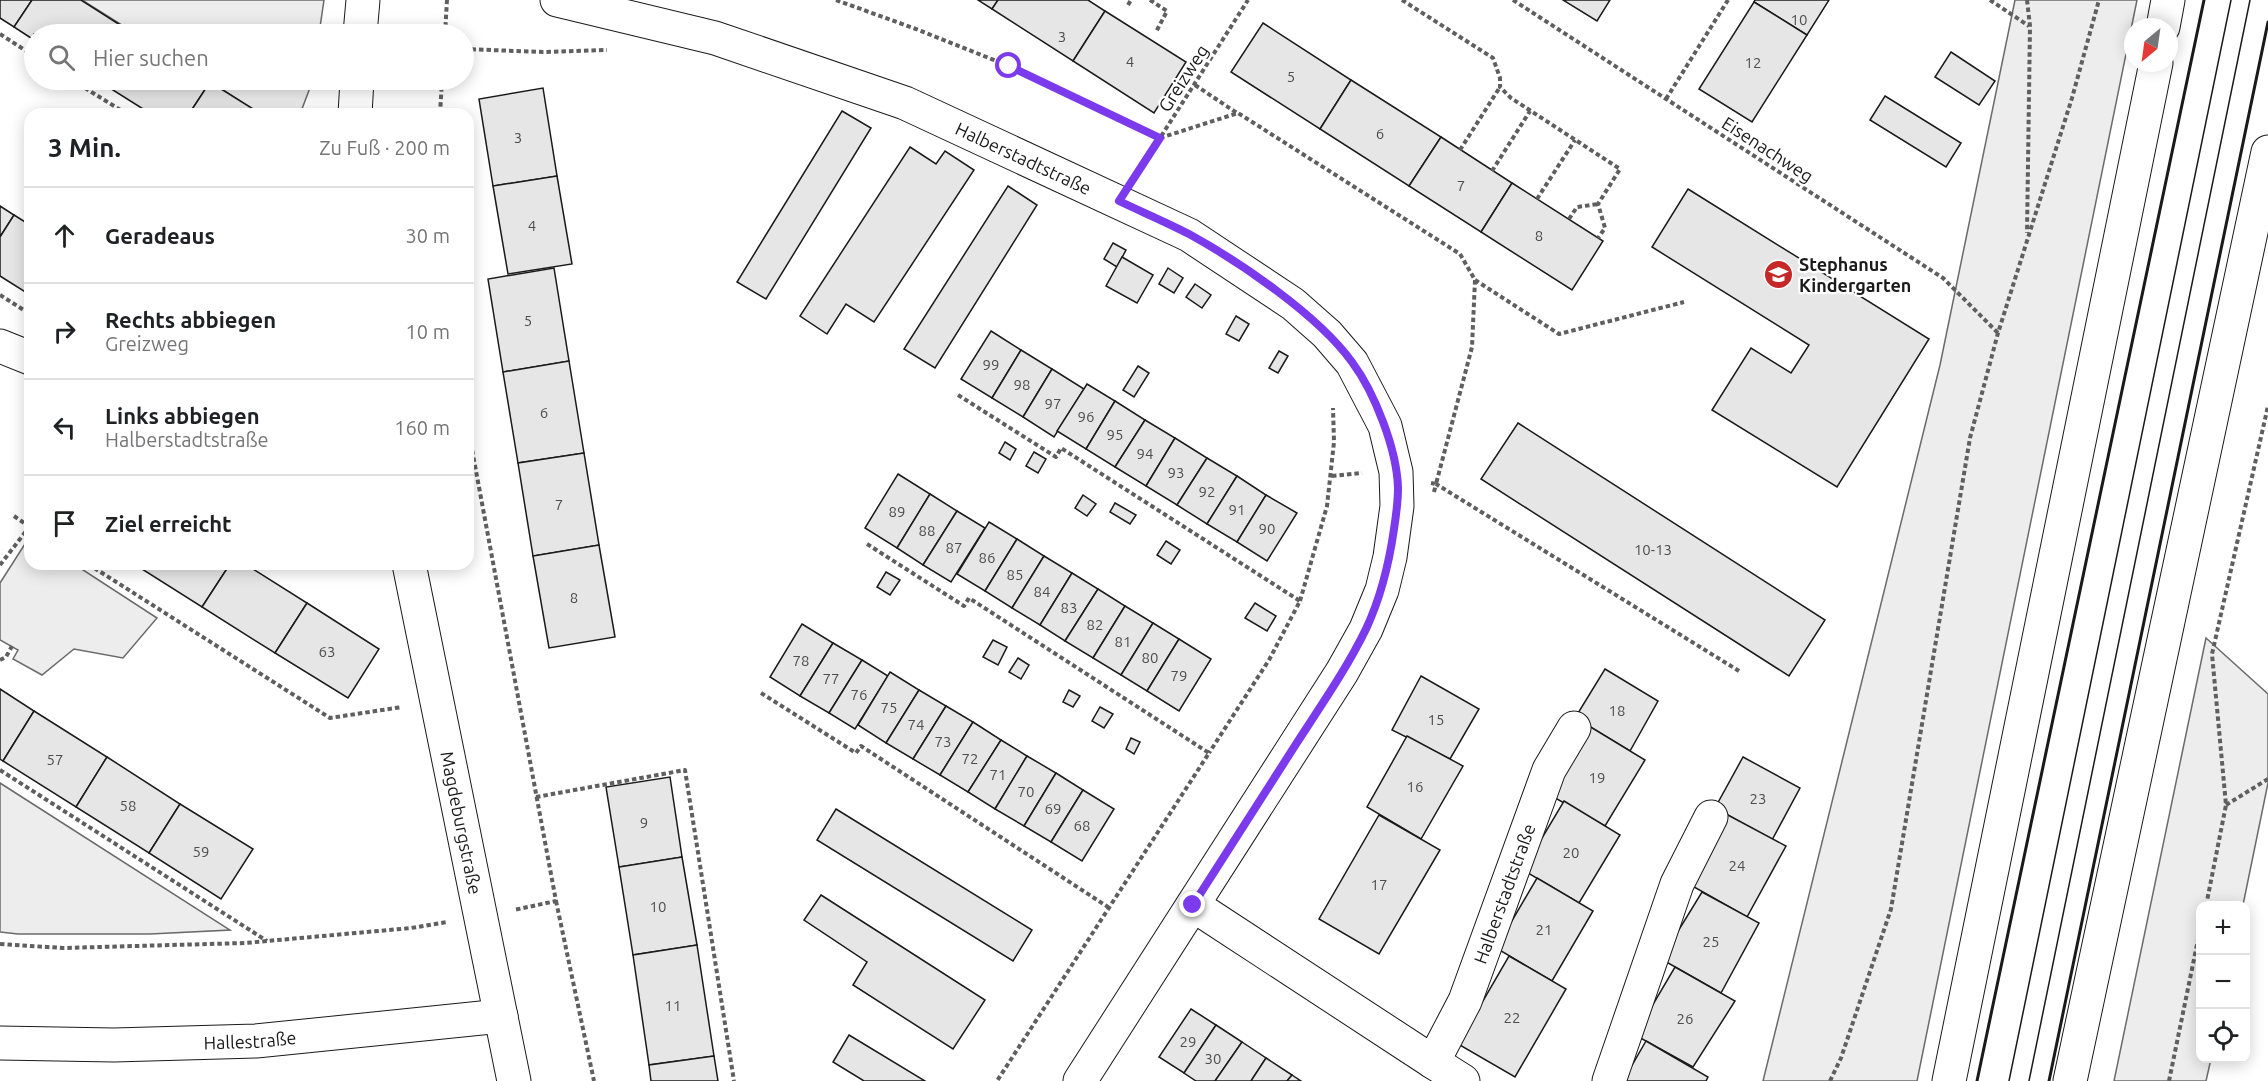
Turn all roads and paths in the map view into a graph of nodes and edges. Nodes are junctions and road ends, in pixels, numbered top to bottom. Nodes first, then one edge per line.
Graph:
1 (363, 0) edge
2 (447, 0) edge
3 (556, 0) edge
4 (836, 0) edge
5 (1131, 0) edge
6 (1150, 0) edge
7 (1248, 0) edge
8 (1402, 0) edge
9 (1513, 0) edge
10 (1728, 0) edge
11 (1990, 0) edge
12 (2027, 0) edge
13 (2099, 0) edge
14 (2168, 0) edge
15 (1128, 5) dead end
16 (617, 7) edge
17 (2165, 18) edge
18 (361, 24) edge
19 (446, 24) edge
20 (2030, 26) junction
21 (1156, 32) dead end
22 (0, 34) edge
23 (474, 49) edge
24 (24, 50) edge
25 (610, 50) dead end
26 (2154, 72) edge
27 (1195, 85) junction
28 (1500, 87) junction
29 (88, 90) edge
30 (357, 90) edge
31 (441, 90) edge
32 (1666, 99) junction
33 (117, 108) edge
34 (356, 108) edge
35 (440, 108) edge
36 (1530, 111) junction
37 (1238, 113) junction
38 (1160, 138) junction
39 (1575, 140) junction
40 (1460, 150) dead end
41 (2268, 152) edge
42 (1492, 171) dead end
43 (1538, 199) dead end
44 (1119, 201) junction
45 (1598, 204) junction
46 (1569, 219) dead end
47 (1598, 238) dead end
48 (2027, 238) junction
49 (1475, 280) junction
50 (0, 295) edge
51 (1684, 302) dead end
52 (24, 310) edge
53 (1998, 333) junction
54 (0, 346) edge
55 (24, 356) edge
56 (958, 395) dead end
57 (1334, 405) dead end
58 (2268, 406) edge
59 (474, 461) edge
60 (1396, 472) junction
61 (1436, 484) junction
62 (1433, 495) dead end
63 (14, 516) dead end
64 (24, 523) edge
65 (24, 535) edge
66 (867, 544) dead end
67 (0, 565) edge
68 (97, 570) edge
69 (410, 570) edge
70 (1300, 601) junction
71 (12, 646) dead end
72 (0, 660) edge
73 (1739, 671) dead end
74 (761, 693) dead end
75 (437, 701) junction
76 (1574, 728) dead end
77 (1209, 753) junction
78 (0, 770) edge
79 (2268, 779) edge
80 (536, 797) junction
81 (2226, 805) junction
82 (1711, 817) dead end
83 (556, 901) junction
84 (2207, 901) edge
85 (1193, 905) junction
86 (1108, 907) junction
87 (481, 917) junction
88 (268, 941) junction
89 (0, 944) edge
90 (2196, 949) edge
91 (501, 1016) junction
92 (0, 1043) edge
93 (1433, 1062) junction
94 (514, 1081) edge
95 (594, 1081) edge
96 (734, 1081) edge
97 (998, 1081) edge
98 (1080, 1081) edge
99 (1463, 1081) edge
100 (1609, 1081) edge
101 (1830, 1081) edge
102 (1949, 1081) edge
103 (2070, 1081) edge
104 (2169, 1081) edge

1 - 18 main road
2 - 19 path
3 - 16 main road, Halberstadtstraße
4 - 38 path
5 - 15 path
6 - 21 path
7 - 27 path, Greizweg
8 - 28 path
9 - 32 path, Eisenachweg
10 - 32 path
11 - 20 path
12 - 20 path
13 - 48 path
14 - 17 main road
16 - 44 main road, Halberstadtstraße
20 - 48 path
22 - 24 path
23 - 25 path
26 - 102 main road
27 - 37 path
27 - 38 path, Greizweg
28 - 36 path
28 - 40 path
29 - 33 path
30 - 34 main road
31 - 35 path
32 - 53 path, Eisenachweg
36 - 39 path
36 - 42 path
37 - 38 path
37 - 49 path
38 - 44 path, Greizweg
39 - 43 path
39 - 45 path
41 - 103 main road
44 - 60 main road, Halberstadtstraße
45 - 46 path
45 - 47 path
48 - 53 path
49 - 51 path
49 - 61 path
50 - 52 path
53 - 101 path
54 - 55 main road
56 - 70 path
57 - 70 path
58 - 81 path
59 - 80 path
60 - 61 path
60 - 85 main road, Halberstadtstraße
61 - 62 path
61 - 73 path
63 - 64 path
65 - 67 path
66 - 77 path
68 - 75 path
69 - 75 main road, Magdeburgstraße
70 - 77 path
71 - 72 path
74 - 86 path
75 - 87 main road, Magdeburgstraße
76 - 93 main road, Halberstadtstraße
77 - 86 path
78 - 88 path
79 - 81 path
80 - 83 path
80 - 96 path
81 - 84 path
82 - 100 main road
83 - 87 path
83 - 95 path
85 - 93 main road
85 - 98 main road, Halberstadtstraße
86 - 97 path
87 - 88 path
87 - 91 main road, Magdeburgstraße
88 - 89 path
90 - 104 path
91 - 92 main road, Hallestraße
91 - 94 main road, Magdeburgstraße
93 - 99 main road

